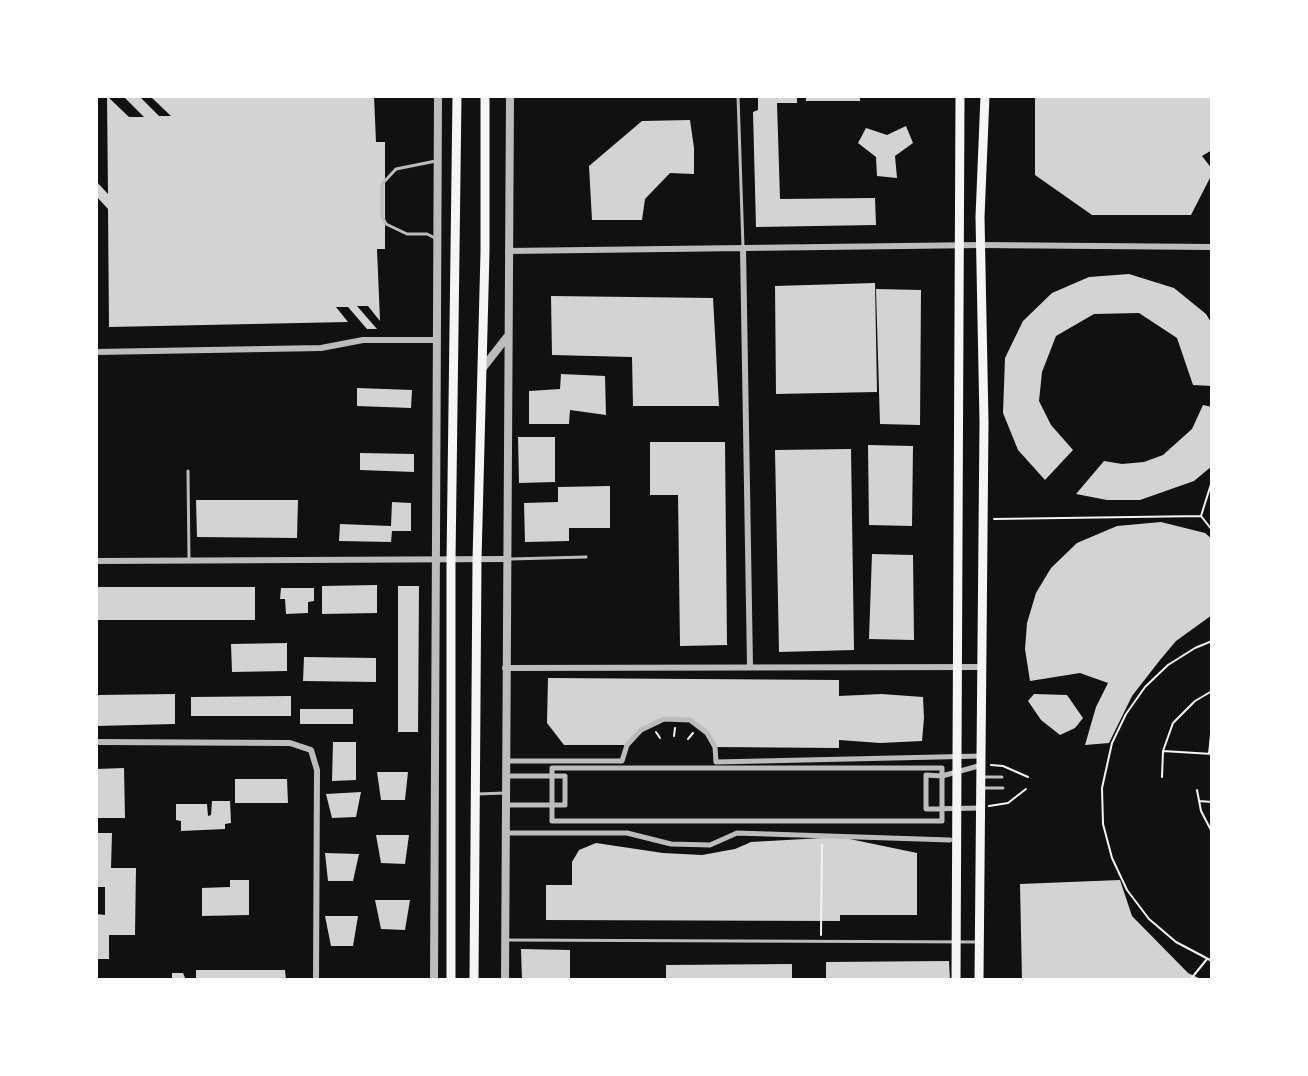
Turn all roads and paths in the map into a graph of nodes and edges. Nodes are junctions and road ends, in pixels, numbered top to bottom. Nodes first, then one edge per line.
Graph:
1 (438, 96) edge
2 (457, 96) edge
3 (485, 96) edge
4 (510, 96) edge
5 (738, 96) edge
6 (960, 96) edge
7 (985, 96) edge
8 (437, 160) junction
9 (437, 239) junction
10 (959, 245) junction
11 (981, 245) junction
12 (1212, 247) edge
13 (743, 248) junction
14 (508, 251) junction
15 (507, 337) junction
16 (436, 340) junction
17 (96, 352) edge
18 (482, 369) junction
19 (188, 471) dead end
20 (1212, 481) edge
21 (1201, 516) junction
22 (983, 519) junction
23 (1212, 530) edge
24 (586, 557) dead end
25 (435, 559) junction
26 (506, 559) junction
27 (477, 560) junction
28 (96, 561) edge
29 (189, 561) junction
30 (451, 561) junction
31 (1212, 641) edge
32 (750, 666) junction
33 (957, 667) junction
34 (983, 667) junction
35 (505, 668) junction
36 (1212, 691) edge
37 (1212, 724) edge
38 (96, 742) edge
39 (1163, 751) junction
40 (1210, 754) edge
41 (957, 757) junction
42 (982, 760) junction
43 (505, 761) junction
44 (957, 772) junction
45 (505, 776) junction
46 (552, 776) junction
47 (942, 776) junction
48 (982, 777) junction
49 (1002, 777) dead end
50 (1028, 777) dead end
51 (1162, 777) dead end
52 (982, 788) junction
53 (1003, 789) dead end
54 (1026, 789) dead end
55 (1197, 790) dead end
56 (505, 793) junction
57 (475, 794) junction
58 (1199, 801) junction
59 (1212, 802) edge
60 (505, 805) junction
61 (552, 805) junction
62 (942, 808) junction
63 (957, 808) junction
64 (982, 808) junction
65 (1212, 832) edge
66 (505, 833) junction
67 (822, 836) junction
68 (950, 840) dead end
69 (504, 940) junction
70 (821, 941) junction
71 (956, 942) junction
72 (981, 942) junction
73 (1207, 959) junction
74 (1212, 961) edge
75 (316, 980) edge
76 (434, 980) edge
77 (451, 980) edge
78 (474, 980) edge
79 (505, 980) edge
80 (956, 980) edge
81 (979, 980) edge
82 (1190, 980) edge

1 - 8 street
2 - 30 main road
3 - 18 main road
4 - 14 street
5 - 13 lane
6 - 10 main road
7 - 11 main road
8 - 9 street
8 - 9 lane
9 - 16 street
10 - 11 street
10 - 13 street
10 - 33 main road
11 - 12 street
11 - 22 main road
13 - 14 street
13 - 32 street
14 - 15 street
15 - 18 street
15 - 26 street
16 - 17 street
16 - 25 street
18 - 27 main road
19 - 29 lane
20 - 21 path
21 - 22 path
21 - 23 path
22 - 34 main road
24 - 26 lane
25 - 29 street
25 - 30 street
25 - 76 street
26 - 27 street
26 - 35 street
27 - 30 street
27 - 57 main road
28 - 29 street
30 - 77 main road
31 - 73 path
32 - 33 street
32 - 35 street
33 - 34 street
33 - 41 main road
34 - 42 main road
35 - 43 street
36 - 39 path
37 - 40 path
38 - 75 street
39 - 40 path
39 - 51 path
41 - 42 street
41 - 43 street
41 - 44 main road
42 - 44 street
42 - 48 main road
42 - 50 path
43 - 45 street
44 - 47 street
44 - 63 main road
45 - 46 street
45 - 56 street
46 - 47 street
46 - 61 street
46 - 61 street
47 - 62 street
47 - 62 street
48 - 49 lane
48 - 52 main road
52 - 53 lane
52 - 64 main road
54 - 64 path
55 - 58 path
56 - 57 lane
56 - 60 street
57 - 78 main road
58 - 59 path
58 - 65 path
60 - 61 street
60 - 66 street
61 - 62 street
62 - 63 street
63 - 64 street
63 - 71 main road
64 - 72 main road
66 - 67 street
66 - 69 street
67 - 68 street
67 - 70 path
69 - 70 lane
69 - 79 street
70 - 71 lane
71 - 72 lane
71 - 80 main road
72 - 81 main road
73 - 74 path
73 - 82 path

